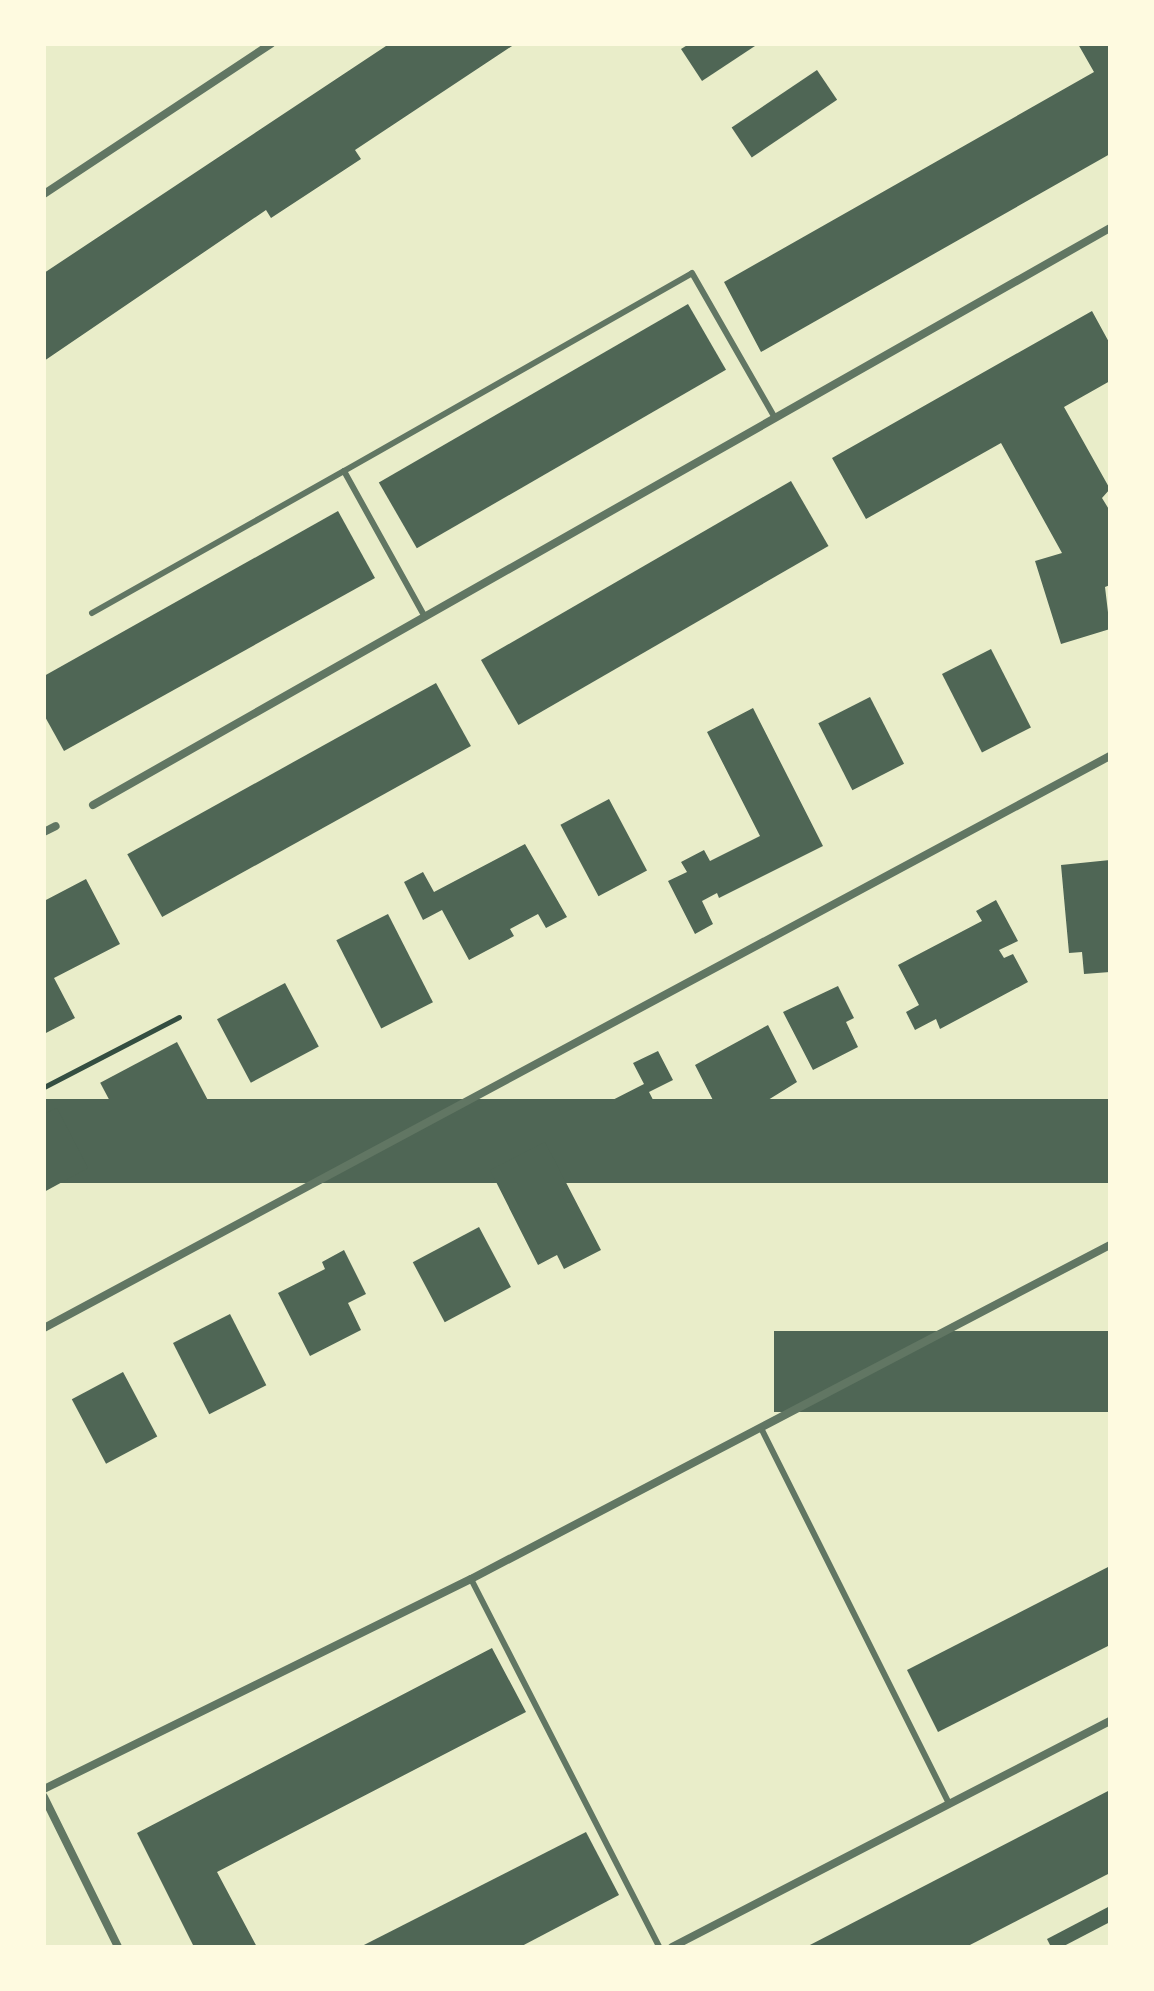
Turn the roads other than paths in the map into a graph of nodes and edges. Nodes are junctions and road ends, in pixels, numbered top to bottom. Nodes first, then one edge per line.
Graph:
1 (271, 44) edge
2 (44, 194) edge
3 (1110, 228) edge
4 (775, 418) junction
5 (344, 471) junction
6 (92, 613) dead end
7 (425, 617) junction
8 (1110, 756) edge
9 (93, 805) dead end
10 (56, 826) dead end
11 (44, 832) edge
12 (1110, 1245) edge
13 (44, 1328) edge
14 (762, 1430) junction
15 (471, 1579) junction
16 (1110, 1721) edge
17 (44, 1789) edge
18 (44, 1797) edge
19 (948, 1801) junction
20 (118, 1947) edge
21 (659, 1947) edge
22 (672, 1947) edge

1 - 2 street
3 - 4 street
4 - 5 lane
4 - 7 street
5 - 6 lane
5 - 7 lane
7 - 9 street
8 - 13 street
10 - 11 street
12 - 14 street
14 - 15 street
14 - 19 lane
15 - 17 street
15 - 21 lane
16 - 19 street
18 - 20 street
19 - 22 street

